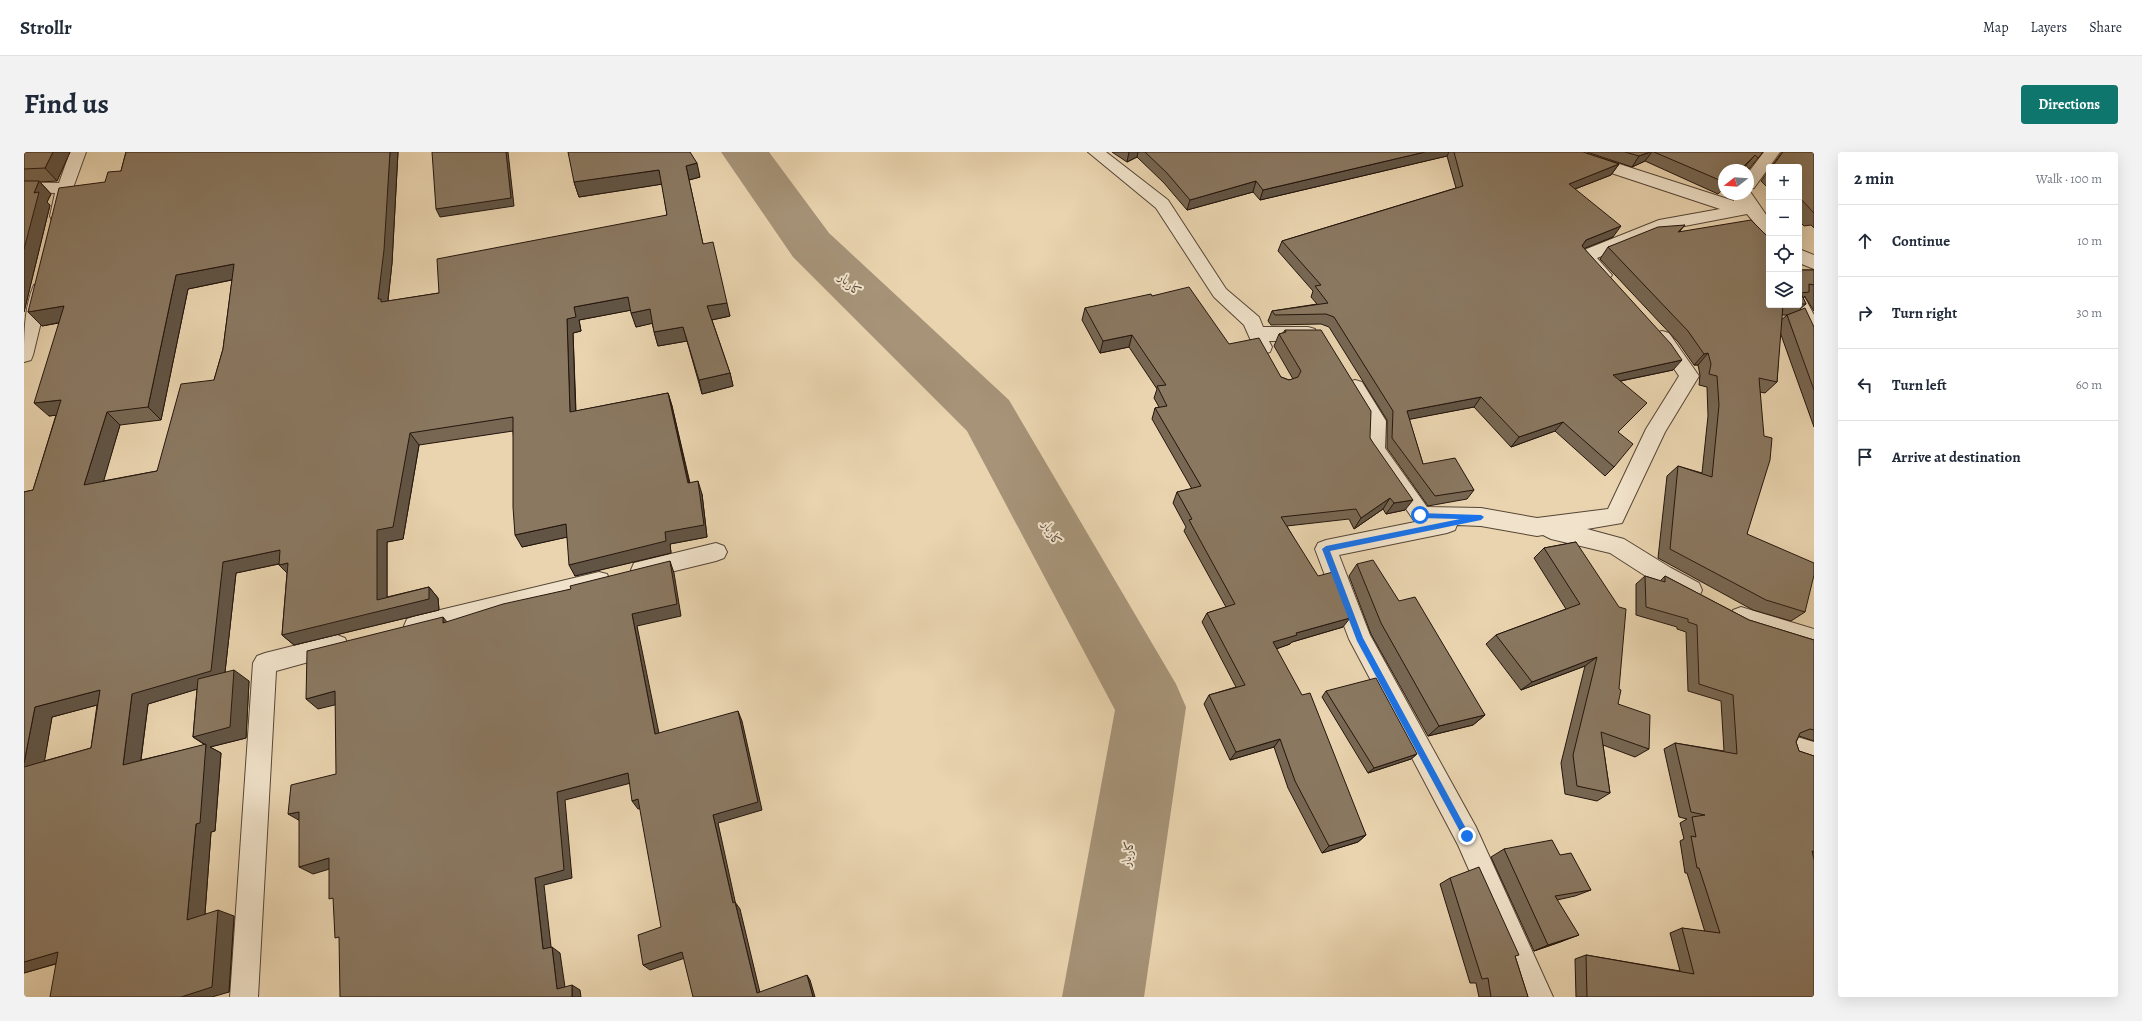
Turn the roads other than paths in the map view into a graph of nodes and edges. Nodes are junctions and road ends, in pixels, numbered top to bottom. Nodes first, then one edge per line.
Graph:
1 (78, 152) edge
2 (1096, 152) edge
3 (1566, 152) edge
4 (1772, 152) edge
5 (1754, 176) edge
6 (24, 187) edge
7 (65, 188) junction
8 (1751, 209) edge
9 (54, 233) edge
10 (1766, 236) edge
11 (1802, 257) edge
12 (1814, 263) edge
13 (45, 272) edge
14 (1617, 290) edge
15 (1802, 308) edge
16 (1649, 325) edge
17 (1814, 333) edge
18 (1256, 334) junction
19 (1325, 340) edge
20 (24, 355) edge
21 (1270, 359) edge
22 (1346, 374) edge
23 (1481, 517) junction
24 (1537, 527) junction
25 (716, 552) dead end
26 (395, 631) edge
27 (1814, 639) edge
28 (357, 640) edge
29 (244, 997) edge
30 (1539, 997) edge

1 - 7 street
2 - 18 street
3 - 8 street
4 - 5 street
6 - 7 street
7 - 9 street
8 - 10 street
8 - 14 street
11 - 12 street
13 - 20 street
15 - 17 street
16 - 24 street
18 - 19 street
18 - 21 street
22 - 23 street
23 - 24 street
23 - 30 street
24 - 27 street
25 - 26 street
28 - 29 street

